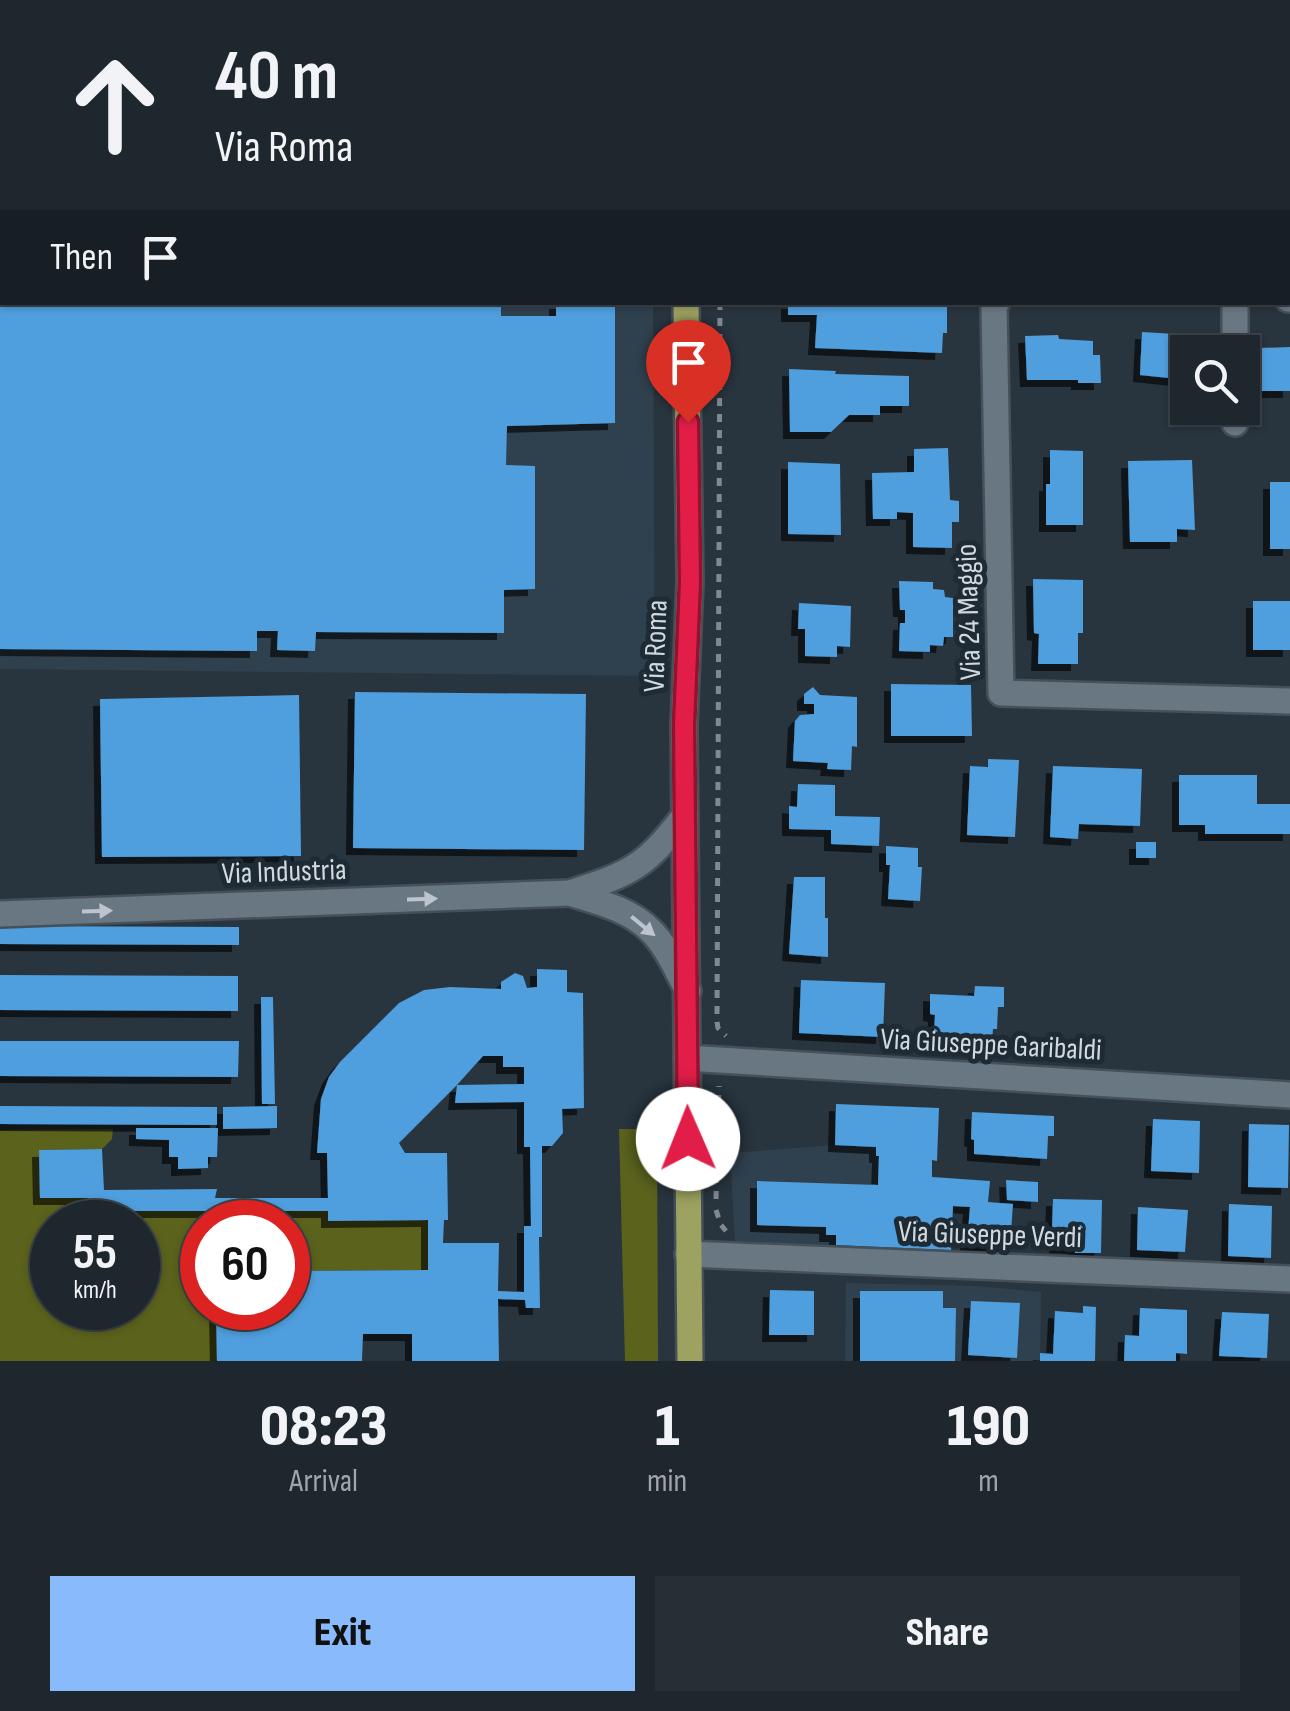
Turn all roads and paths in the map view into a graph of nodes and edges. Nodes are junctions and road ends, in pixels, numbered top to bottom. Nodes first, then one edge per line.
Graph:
1 (686, 305) edge
2 (720, 305) edge
3 (995, 305) edge
4 (1235, 305) edge
5 (1235, 335) edge
6 (1290, 701) edge
7 (685, 815) junction
8 (570, 893) junction
9 (0, 914) edge
10 (688, 991) junction
11 (729, 1043) dead end
12 (687, 1058) junction
13 (725, 1079) dead end
14 (1290, 1094) edge
15 (728, 1239) dead end
16 (688, 1254) junction
17 (1290, 1279) edge
18 (690, 1361) edge

1 - 7 main road, Via Roma
2 - 11 path
3 - 6 street, Via 24 Maggio
4 - 5 street
7 - 8 street, Via Industria
7 - 10 main road, Via Roma
9 -> 8 street, Via Industria
8 -> 10 street, Via Industria
10 - 12 main road, Via Roma
12 - 14 street, Via Giuseppe Garibaldi
12 - 16 main road, Via Roma
13 - 15 path
16 - 17 street, Via Giuseppe Verdi
16 - 18 main road, Via Roma

